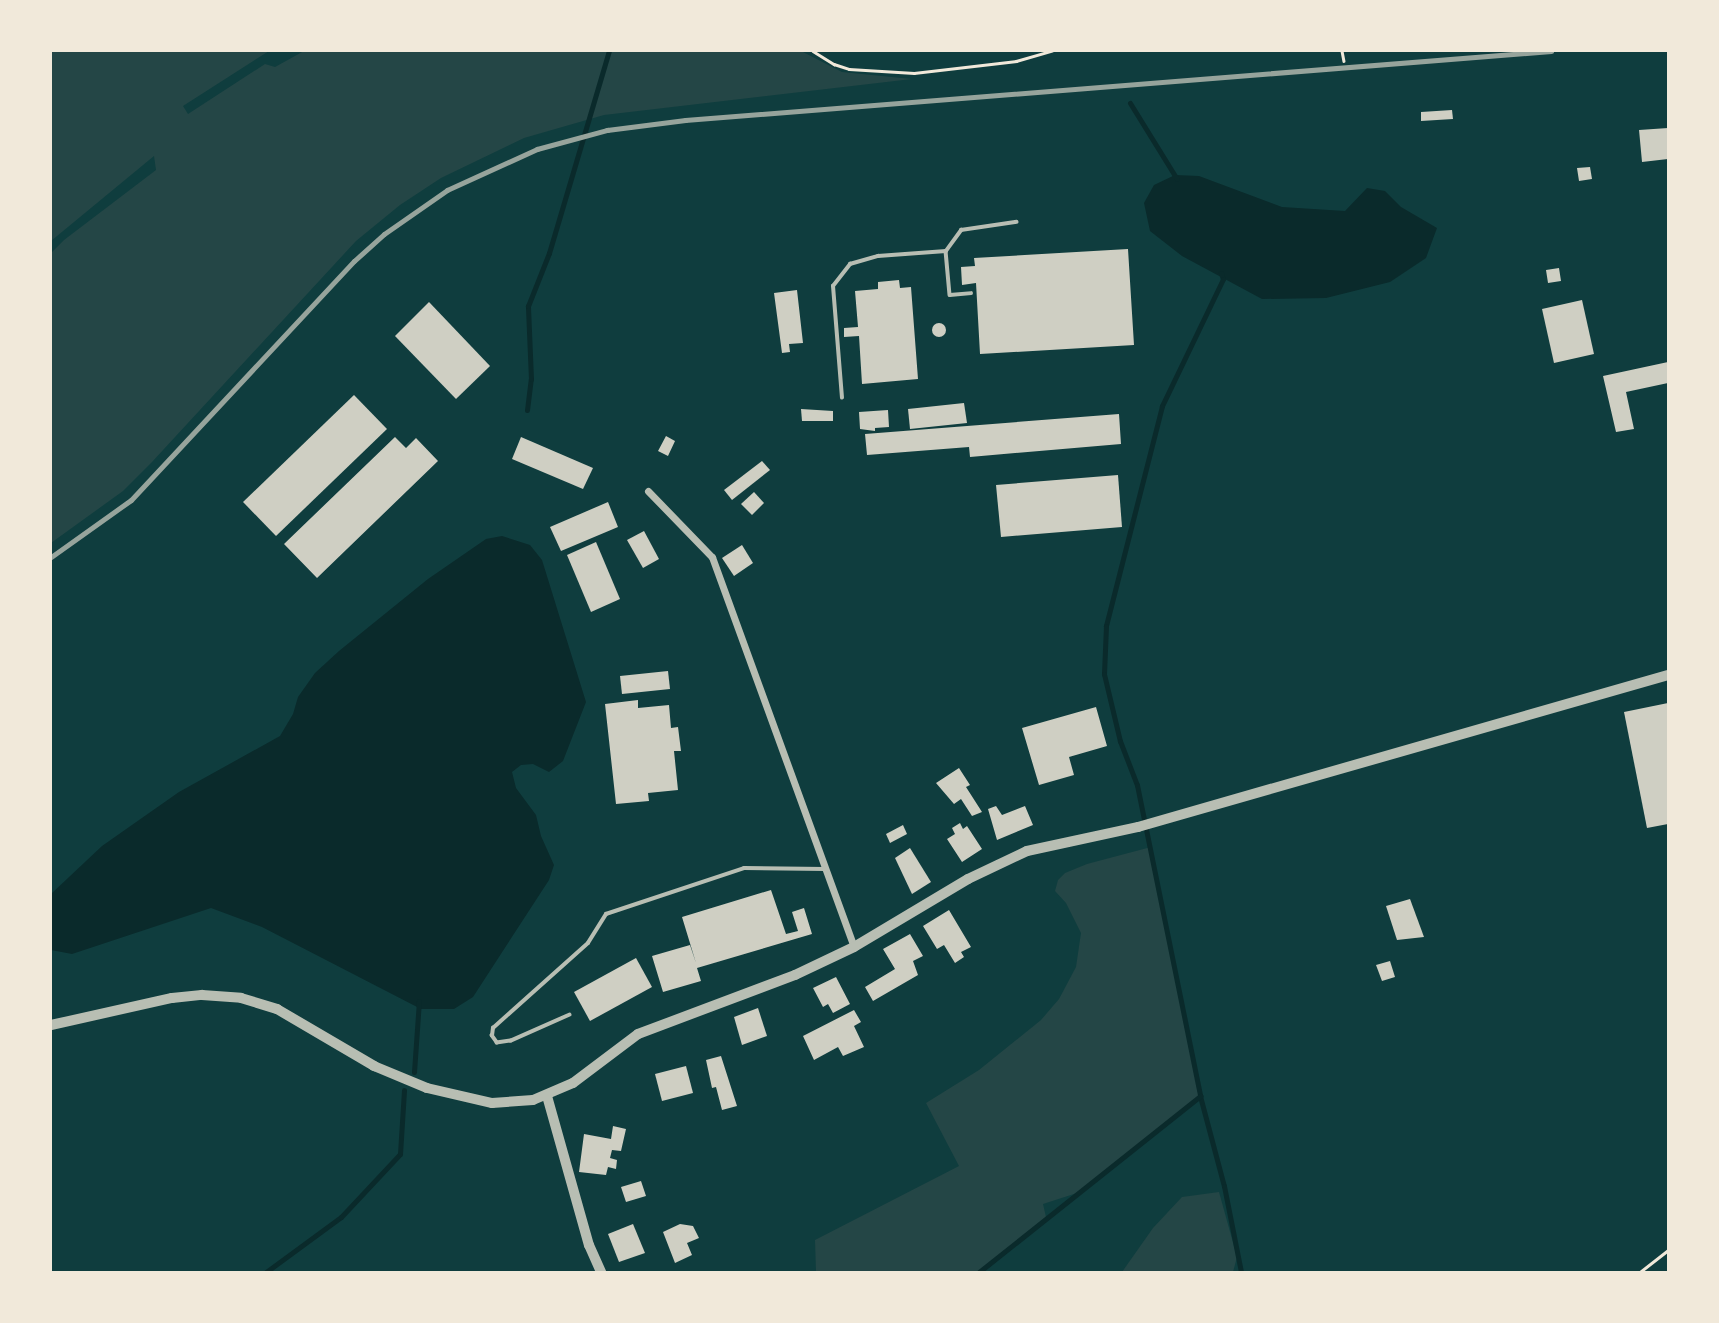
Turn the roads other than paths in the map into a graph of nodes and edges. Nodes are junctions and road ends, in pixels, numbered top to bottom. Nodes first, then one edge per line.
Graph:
1 (1016, 222) dead end
2 (946, 251) junction
3 (971, 293) dead end
4 (842, 398) dead end
5 (649, 491) dead end
6 (1668, 675) edge
7 (825, 869) junction
8 (854, 947) junction
9 (569, 1015) dead end
10 (51, 1025) edge
11 (547, 1096) junction
12 (601, 1272) edge

1 - 2 lane
2 - 3 lane
2 - 4 lane
5 - 7 street
6 - 8 street
7 - 8 street
7 - 9 lane
8 - 11 street
10 - 11 street
11 - 12 street

